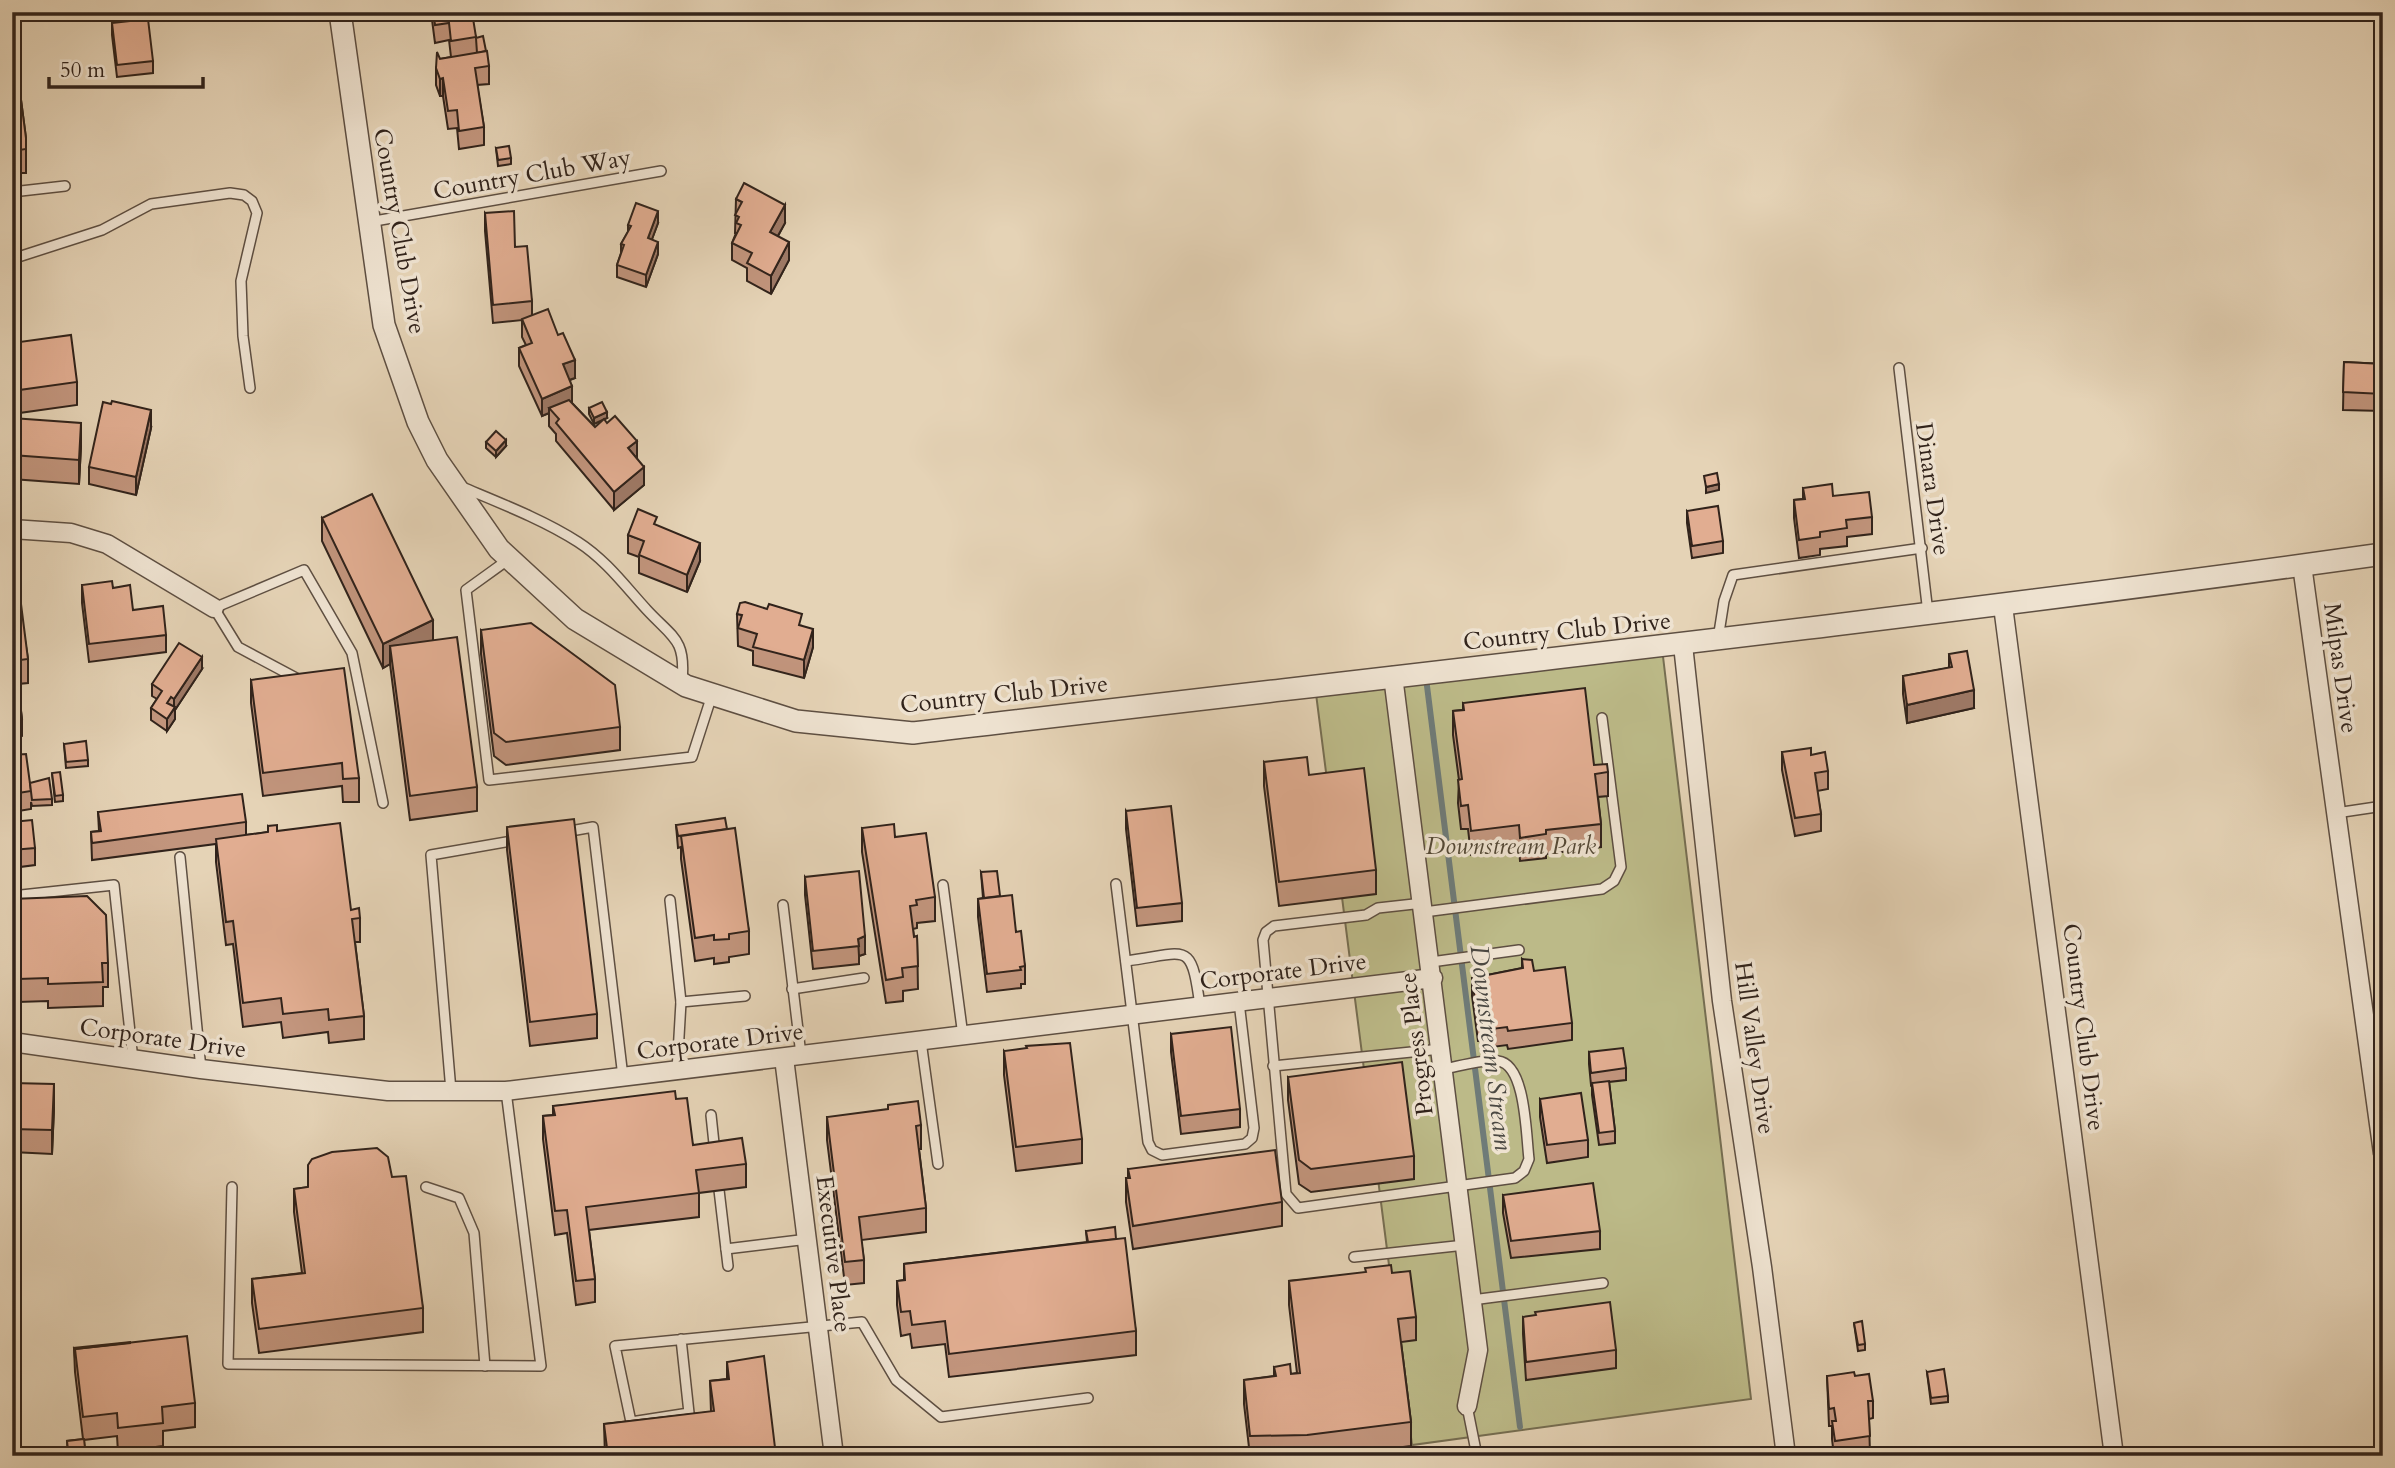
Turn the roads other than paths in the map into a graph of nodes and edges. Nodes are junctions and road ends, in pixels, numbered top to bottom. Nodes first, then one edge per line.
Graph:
1 (340, 12) edge
2 (661, 171) dead end
3 (65, 186) dead end
4 (12, 192) edge
5 (368, 222) junction
6 (12, 259) edge
7 (1899, 368) dead end
8 (250, 388) dead end
9 (454, 484) junction
10 (12, 529) edge
11 (1922, 548) junction
12 (2383, 554) edge
13 (510, 559) junction
14 (2302, 565) junction
15 (2003, 606) junction
16 (214, 608) junction
17 (1928, 615) junction
18 (1718, 641) junction
19 (1684, 645) junction
20 (1393, 676) junction
21 (303, 682) edge
22 (682, 684) junction
23 (712, 695) junction
24 (1602, 718) dead end
25 (383, 803) dead end
26 (2383, 806) edge
27 (2336, 813) junction
28 (553, 834) edge
29 (526, 839) edge
30 (180, 857) dead end
31 (1116, 884) dead end
32 (943, 885) dead end
33 (12, 896) edge
34 (670, 900) dead end
35 (783, 905) dead end
36 (1424, 907) junction
37 (1519, 950) dead end
38 (1126, 961) junction
39 (1432, 970) junction
40 (864, 978) dead end
41 (792, 989) junction
42 (745, 996) dead end
43 (1270, 998) junction
44 (681, 1002) junction
45 (1239, 1002) junction
46 (1200, 1006) junction
47 (1132, 1014) junction
48 (963, 1036) junction
49 (922, 1041) junction
50 (12, 1042) edge
51 (1441, 1049) junction
52 (792, 1056) junction
53 (133, 1059) junction
54 (1273, 1066) junction
55 (201, 1069) junction
56 (1444, 1069) junction
57 (677, 1071) junction
58 (623, 1077) junction
59 (451, 1091) junction
60 (506, 1091) junction
61 (931, 1108) junction
62 (917, 1111) edge
63 (711, 1115) dead end
64 (2383, 1153) edge
65 (938, 1164) dead end
66 (717, 1165) edge
67 (1458, 1186) junction
68 (232, 1187) dead end
69 (426, 1187) dead end
70 (719, 1190) dead end
71 (808, 1239) junction
72 (1465, 1245) junction
73 (726, 1249) junction
74 (1354, 1257) dead end
75 (728, 1266) dead end
76 (1603, 1283) dead end
77 (1472, 1300) junction
78 (818, 1326) junction
79 (681, 1339) junction
80 (485, 1366) junction
81 (1088, 1398) dead end
82 (1468, 1406) joint
83 (834, 1456) edge
84 (1478, 1456) edge
85 (1786, 1456) edge
86 (2114, 1456) edge

1 - 5 street, Country Club Drive
2 - 5 lane, Country Club Way
3 - 4 lane
5 - 9 street, Country Club Drive
6 - 8 lane
7 - 11 lane, Dinara Drive
9 - 13 street, Country Club Drive
9 - 22 lane
10 - 16 street
11 - 17 lane, Dinara Drive
11 - 18 lane
12 - 14 street, Country Club Drive
13 - 22 street, Country Club Drive
13 - 23 lane
14 - 15 street, Country Club Drive
14 - 27 street, Milpas Drive
15 - 17 street, Country Club Drive
15 - 86 street, Country Club Drive
16 - 21 lane
16 - 25 lane
17 - 18 street, Country Club Drive
18 - 19 street, Country Club Drive
19 - 20 street, Country Club Drive
19 - 85 street, Hill Valley Drive
20 - 23 street, Country Club Drive
20 - 36 street, Progress Place
22 - 23 street, Country Club Drive
24 - 36 lane
26 - 27 lane
27 - 64 street, Milpas Drive
28 - 58 lane
29 - 59 lane
30 - 55 lane
31 - 38 lane
32 - 48 lane
33 - 53 lane
34 - 44 lane
35 - 41 lane
36 - 39 street, Progress Place
36 - 43 lane
37 - 39 lane
38 - 46 lane
38 - 47 lane
39 - 43 street, Corporate Drive
39 - 51 street, Progress Place
40 - 41 lane
41 - 52 lane
42 - 44 lane
43 - 45 street, Corporate Drive
43 - 54 lane
44 - 57 lane
45 - 46 street, Corporate Drive
45 - 47 lane
46 - 47 street, Corporate Drive
47 - 48 street, Corporate Drive
48 - 49 street, Corporate Drive
49 - 52 street, Corporate Drive
49 - 61 lane
50 - 53 street, Corporate Drive
51 - 54 lane
51 - 56 street, Progress Place
52 - 57 street, Corporate Drive
52 - 71 street, Executive Place
53 - 55 street, Corporate Drive
54 - 67 lane
55 - 59 street, Corporate Drive
56 - 67 street, Progress Place
56 - 67 lane
57 - 58 street, Corporate Drive
58 - 60 street, Corporate Drive
59 - 60 street, Corporate Drive
60 - 80 lane
61 - 62 lane
61 - 65 lane
63 - 66 lane
67 - 72 street, Progress Place
68 - 80 lane
69 - 80 lane
70 - 73 lane
71 - 73 lane
71 - 78 street, Executive Place
72 - 74 lane
72 - 77 street, Progress Place
73 - 75 lane
76 - 77 lane
77 - 82 street, Progress Place
78 - 79 lane
78 - 81 lane
78 - 83 street, Executive Place
79 - 79 lane
82 - 84 lane

